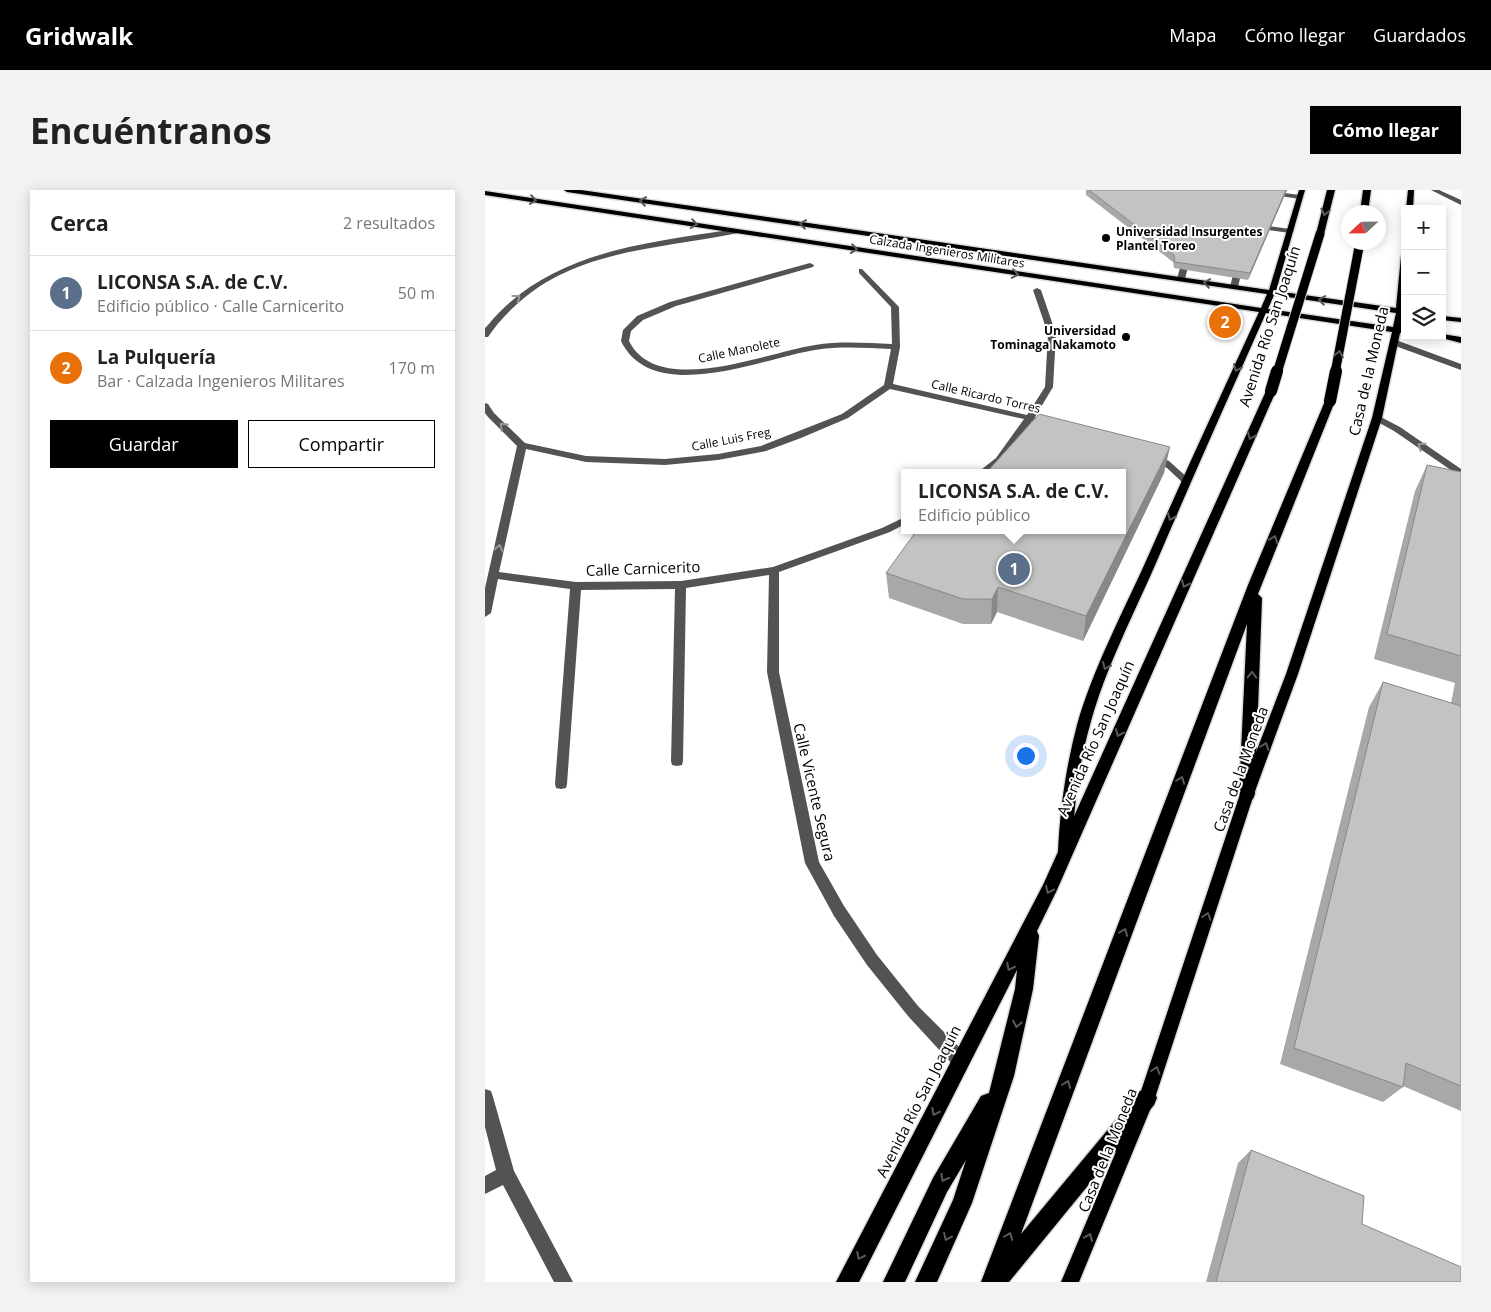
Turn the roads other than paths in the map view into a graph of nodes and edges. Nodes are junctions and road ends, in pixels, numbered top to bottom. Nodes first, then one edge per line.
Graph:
1 (567, 190) edge
2 (1331, 190) edge
3 (1367, 190) edge
4 (1411, 190) edge
5 (1434, 190) edge
6 (1257, 192) edge
7 (485, 193) edge
8 (1301, 193) edge
9 (1461, 202) edge
10 (1365, 205) edge
11 (1409, 205) edge
12 (1252, 217) edge
13 (1250, 226) junction
14 (735, 231) junction
15 (1290, 231) junction
16 (1248, 234) edge
17 (1190, 243) edge
18 (1358, 250) edge
19 (1188, 252) junction
20 (1243, 252) edge
21 (1197, 254) edge
22 (1231, 260) edge
23 (1240, 261) junction
24 (811, 265) dead end
25 (862, 271) dead end
26 (1181, 279) junction
27 (1234, 287) junction
28 (1037, 290) dead end
29 (1272, 292) junction
30 (1263, 311) junction
31 (1401, 312) edge
32 (1401, 318) edge
33 (1446, 318) edge
34 (1461, 320) edge
35 (1398, 334) edge
36 (485, 335) edge
37 (1446, 337) edge
38 (1461, 340) edge
39 (896, 347) junction
40 (1461, 367) edge
41 (887, 386) junction
42 (485, 406) edge
43 (1030, 418) junction
44 (1377, 418) junction
45 (1059, 427) edge
46 (522, 445) junction
47 (1144, 454) edge
48 (988, 469) edge
49 (1461, 474) edge
50 (1186, 481) junction
51 (901, 522) edge
52 (774, 570) junction
53 (493, 575) junction
54 (1255, 584) junction
55 (681, 585) junction
56 (576, 586) junction
57 (485, 613) edge
58 (677, 761) dead end
59 (561, 784) dead end
60 (1247, 794) junction
61 (1064, 855) junction
62 (1032, 924) junction
63 (961, 1061) junction
64 (1004, 1076) junction
65 (1147, 1098) junction
66 (486, 1102) edge
67 (506, 1174) junction
68 (485, 1186) edge
69 (565, 1282) edge
70 (847, 1282) edge
71 (894, 1282) edge
72 (926, 1282) edge
73 (993, 1282) edge
74 (1070, 1282) edge

26 -> 1 main road, Calzada Ingenieros Militares
2 -> 61 highway, Avenida Río San Joaquín, bridge
3 - 10 highway
4 - 11 main road
5 - 9 street
6 - 8 street
7 -> 14 main road, Calzada Ingenieros Militares
8 - 15 main road
12 - 13 street
13 - 15 street
13 - 16 street
14 -> 30 main road, Calzada Ingenieros Militares
36 -> 14 street
15 - 29 main road
17 - 19 street
54 -> 18 highway, bridge
19 - 21 street
19 - 26 street
20 - 23 street
22 - 23 street
23 - 27 street
24 - 39 street, Calle Manolete
25 - 39 street
27 -> 26 main road, Calzada Ingenieros Militares
27 - 29 main road, Calzada Ingenieros Militares
28 - 43 street
29 - 30 main road
31 -> 29 main road, Calzada Ingenieros Militares
30 - 35 main road, Calzada Ingenieros Militares
30 -> 50 main road
32 - 35 main road, Casa de la Moneda
33 - 34 main road
35 - 40 street
35 - 44 main road, Casa de la Moneda
37 - 38 main road
39 - 41 street
41 - 43 street, Calle Ricardo Torres
41 - 46 street, Calle Luis Freg
46 -> 42 street
43 - 45 street, Calle Ricardo Torres
43 - 48 street
49 -> 44 street
60 -> 44 main road, Casa de la Moneda
53 -> 46 street
47 - 50 street
50 -> 61 main road
51 - 52 street, Calle Carnicerito
52 - 55 street, Calle Carnicerito
52 - 63 street, Calle Vicente Segura
53 - 56 street, Calle Carnicerito
53 - 57 street
60 -> 54 highway
73 -> 54 highway
55 - 56 street, Calle Carnicerito
55 - 58 street
56 - 59 street
65 -> 60 main road, Casa de la Moneda
61 -> 62 highway, Avenida Río San Joaquín
62 -> 63 highway, Avenida Río San Joaquín
62 -> 64 highway
63 -> 70 highway, Avenida Río San Joaquín
64 -> 71 highway
64 -> 72 highway
65 - 73 highway
74 -> 65 main road, Casa de la Moneda
66 - 67 street
67 - 68 street
67 - 69 street

